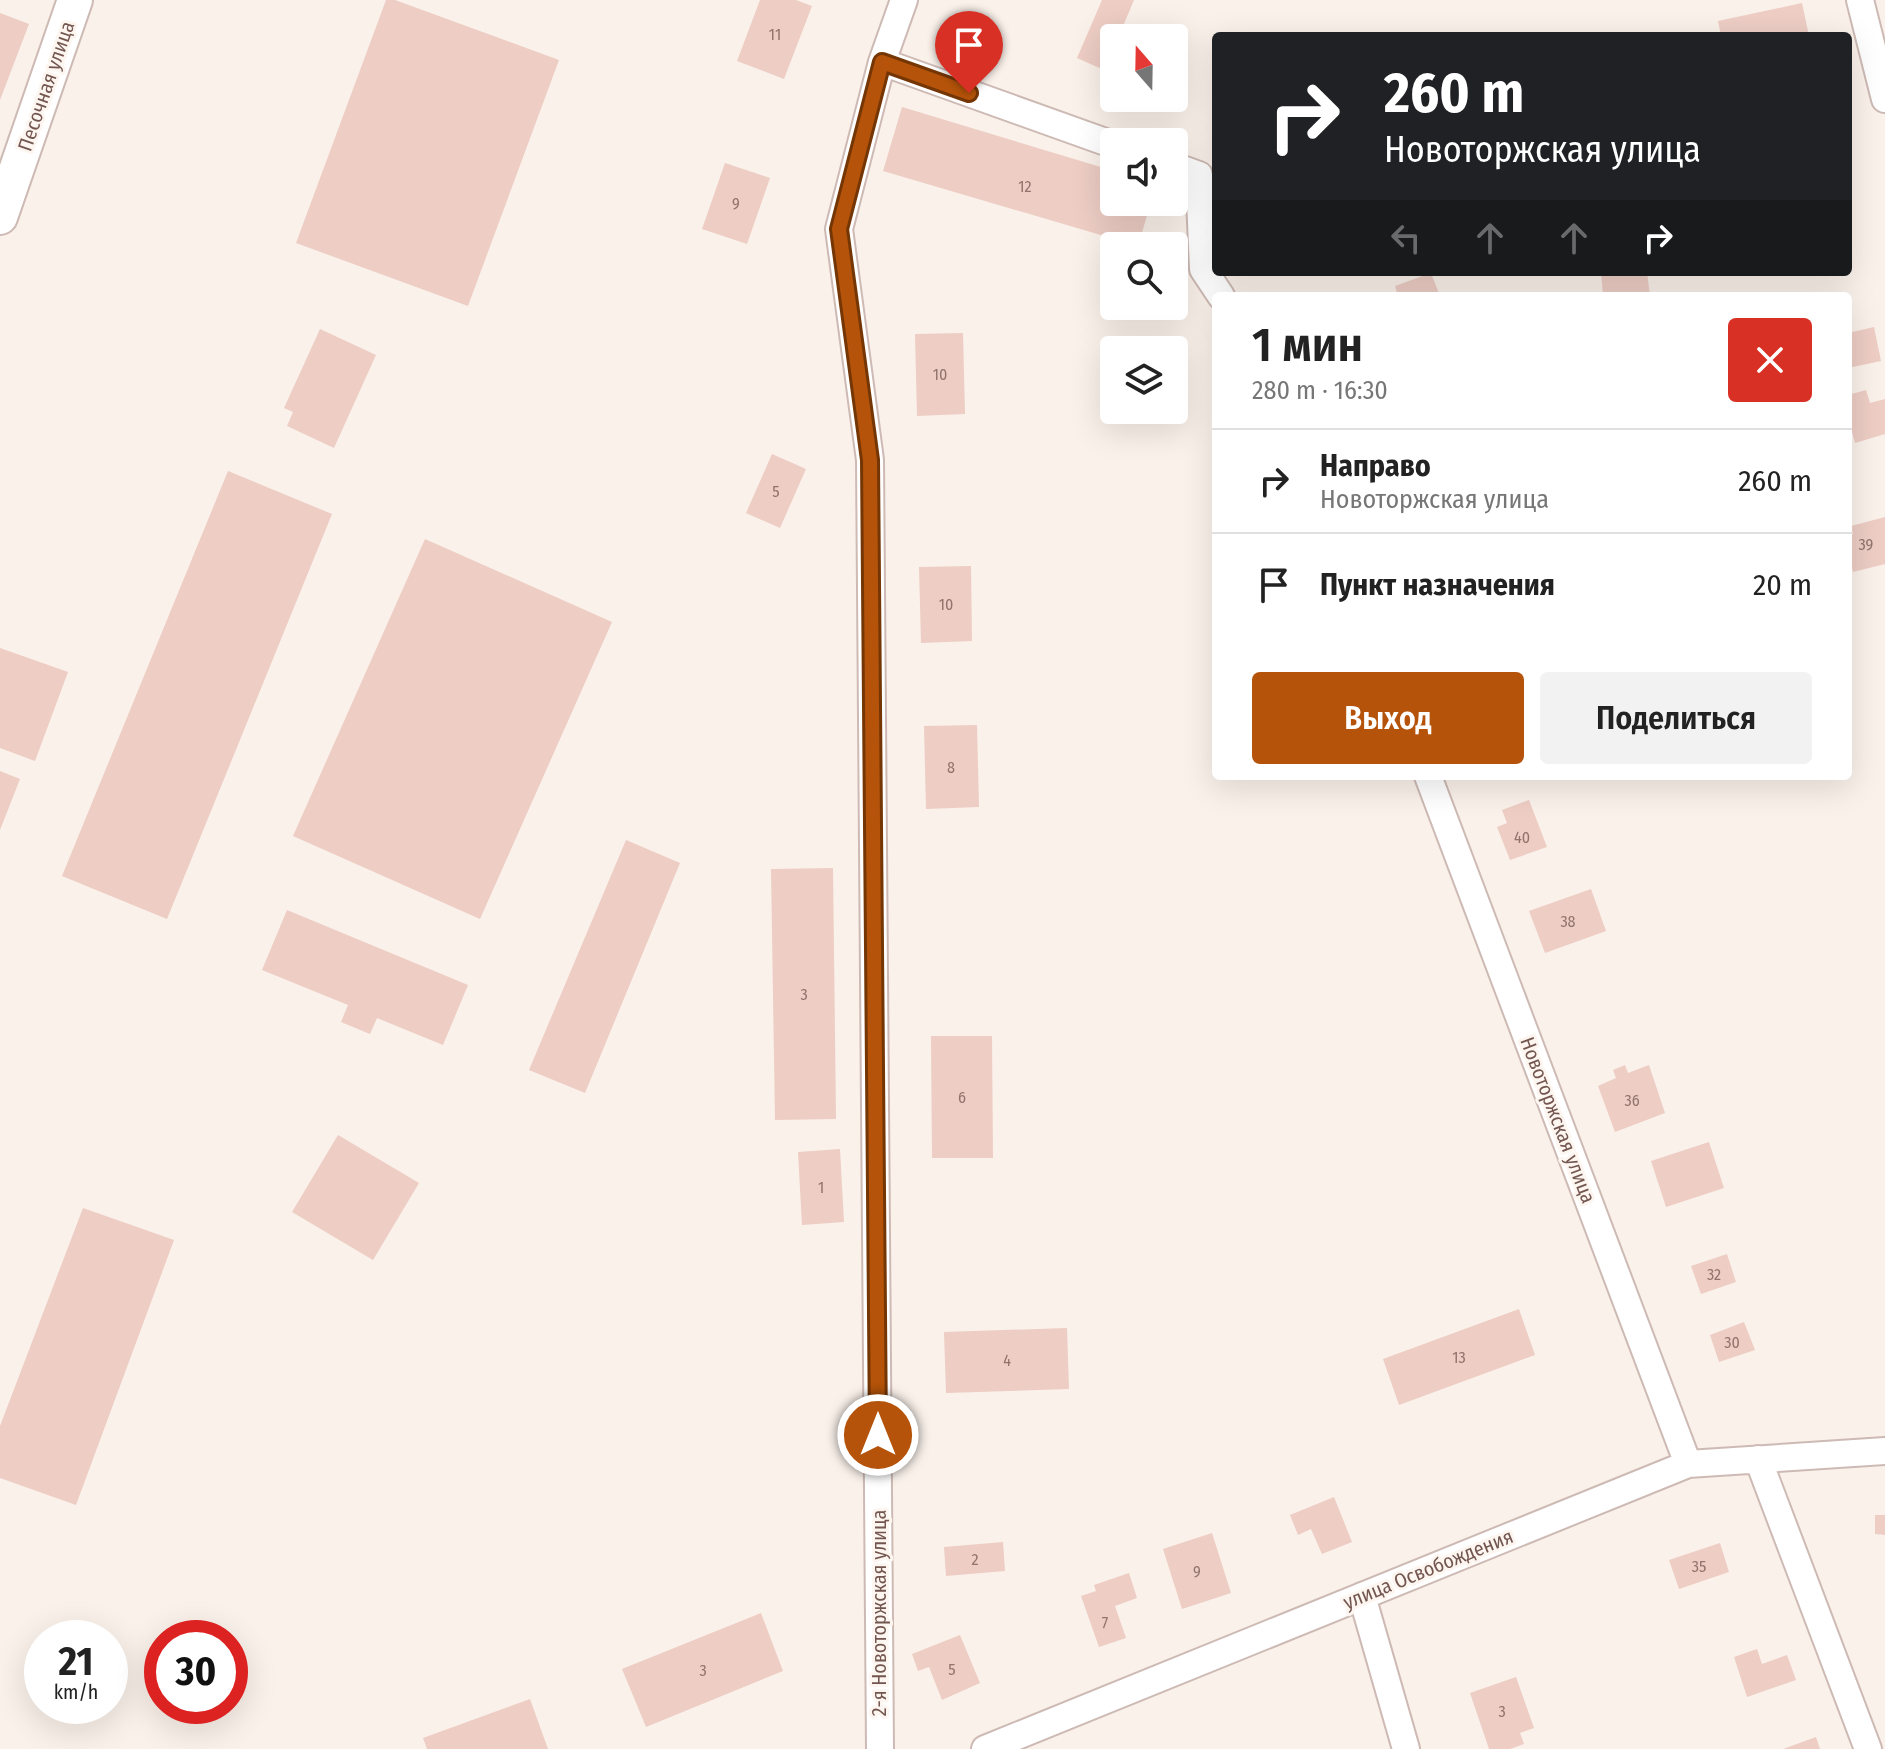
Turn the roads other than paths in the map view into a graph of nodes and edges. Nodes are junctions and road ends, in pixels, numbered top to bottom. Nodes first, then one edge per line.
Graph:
1 (75, 0) edge
2 (904, 0) edge
3 (1860, 0) edge
4 (882, 62) junction
5 (1885, 99) edge
6 (1100, 140) edge
7 (1188, 171) edge
8 (0, 217) edge
9 (1218, 292) edge
10 (1430, 780) edge
11 (1885, 1451) edge
12 (1758, 1459) junction
13 (1688, 1464) junction
14 (1362, 1596) junction
15 (880, 1749) edge
16 (985, 1749) edge
17 (1406, 1749) edge
18 (1868, 1749) edge

1 - 8 street, Песочная улица
2 - 4 street, 2-я Новоторжская улица
3 - 5 street
4 - 6 street
4 - 15 street, 2-я Новоторжская улица
7 - 9 street
10 - 13 street, Новоторжская улица
11 - 12 street, улица Освобождения
12 - 13 street, улица Освобождения
12 - 18 street
13 - 14 street, улица Освобождения
14 - 16 street, улица Освобождения
14 - 17 street

